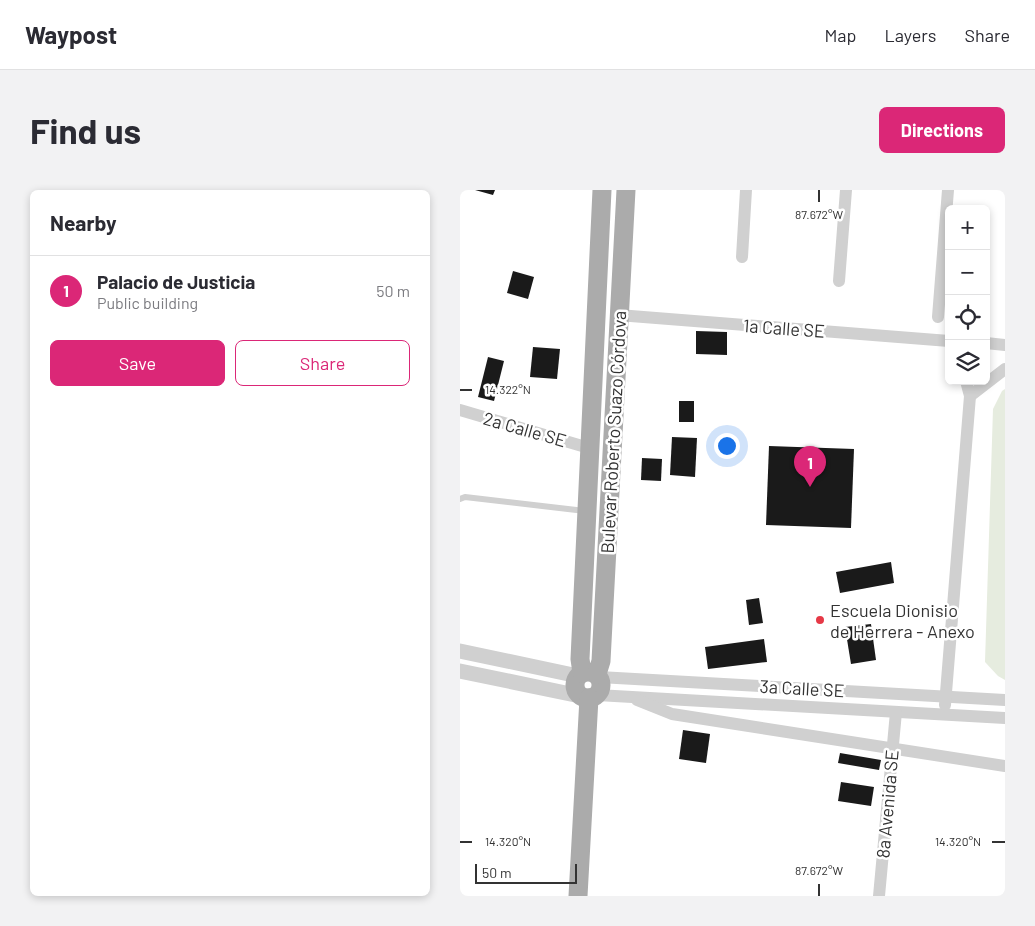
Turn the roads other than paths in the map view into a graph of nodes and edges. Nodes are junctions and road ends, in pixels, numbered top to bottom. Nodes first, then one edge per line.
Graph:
1 (602, 190) edge
2 (626, 190) edge
3 (746, 190) edge
4 (846, 190) edge
5 (948, 190) edge
6 (742, 257) dead end
7 (839, 281) dead end
8 (618, 315) junction
9 (938, 317) dead end
10 (945, 341) edge
11 (990, 344) edge
12 (1005, 345) edge
13 (1005, 368) edge
14 (967, 385) edge
15 (970, 396) junction
16 (460, 410) edge
17 (589, 448) junction
18 (460, 499) edge
19 (586, 511) junction
20 (460, 651) edge
21 (460, 671) edge
22 (589, 684) junction
23 (626, 696) junction
24 (945, 697) junction
25 (1005, 700) edge
26 (896, 712) junction
27 (944, 715) junction
28 (1005, 718) edge
29 (892, 749) junction
30 (1005, 766) edge
31 (578, 896) edge
32 (879, 896) edge

1 - 17 main road, Bulevar Roberto Suazo Córdova
2 - 8 main road, Bulevar Roberto Suazo Córdova
3 - 6 street
4 - 7 street
5 - 9 street
8 - 10 street, 1a Calle SE
8 - 22 main road, Bulevar Roberto Suazo Córdova
11 - 12 street
13 - 15 street
14 - 15 street
15 - 24 street
16 - 17 street, 2a Calle SE
17 - 19 main road, Bulevar Roberto Suazo Córdova
18 - 19 lane
19 - 22 main road, Bulevar Roberto Suazo Córdova
20 - 22 street, 3a Calle SE
21 - 22 street, 3a Calle SE
22 - 23 street, 3a Calle SE
22 - 24 street, 3a Calle SE
22 - 31 main road, Bulevar Roberto Suazo Córdova
23 - 26 street, 3a Calle SE
23 - 29 street, 3a Calle SE
24 - 25 street, 3a Calle SE
24 - 27 street
26 - 27 street, 3a Calle SE
26 - 29 street, 8a Avenida SE
27 - 28 street, 3a Calle SE
29 - 30 street, 3a Calle SE
29 - 32 street, 8a Avenida SE

